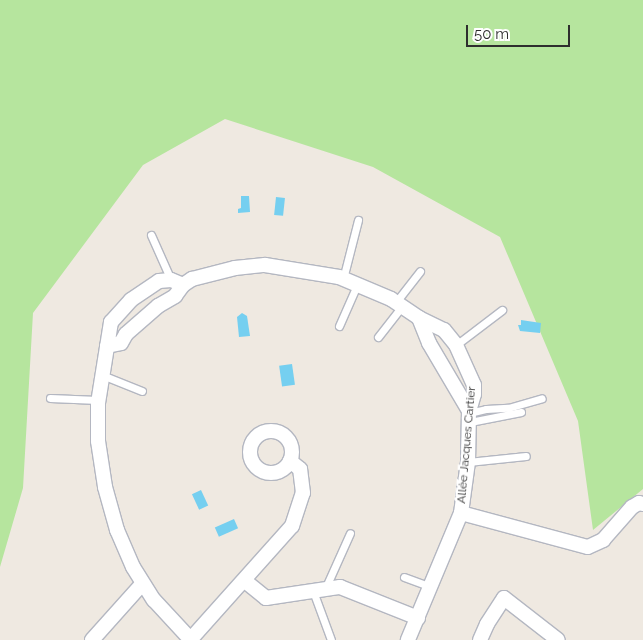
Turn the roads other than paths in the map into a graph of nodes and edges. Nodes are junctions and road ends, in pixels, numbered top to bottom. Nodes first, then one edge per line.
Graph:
1 (358, 220) dead end
2 (151, 236) dead end
3 (420, 271) dead end
4 (343, 279) junction
5 (177, 283) junction
6 (357, 285) junction
7 (399, 304) junction
8 (502, 310) dead end
9 (419, 318) junction
10 (339, 326) dead end
11 (440, 327) junction
12 (378, 337) dead end
13 (427, 340) junction
14 (456, 345) junction
15 (107, 346) junction
16 (102, 375) junction
17 (142, 391) dead end
18 (50, 398) dead end
19 (542, 398) dead end
20 (98, 400) junction
21 (521, 412) dead end
22 (469, 415) junction
23 (526, 456) dead end
24 (290, 461) dead end
25 (468, 462) junction
26 (643, 504) edge
27 (461, 514) junction
28 (350, 533) dead end
29 (404, 577) dead end
30 (245, 580) junction
31 (142, 584) junction
32 (431, 587) junction
33 (319, 590) junction
34 (418, 618) junction
35 (92, 640) edge
36 (190, 640) edge
37 (331, 640) edge
38 (408, 640) edge
39 (480, 640) edge
40 (558, 640) edge

1 - 4 lane
2 - 5 lane
3 - 7 lane
4 - 5 street, Allée Jacques Cartier
4 - 6 street, Allée Jacques Cartier
5 - 15 street
5 - 15 street, Allée Jacques Cartier
6 - 7 street, Allée Jacques Cartier
6 - 10 lane
7 - 9 street, Allée Jacques Cartier
7 - 12 lane
8 - 14 lane
9 - 11 street, Allée Jacques Cartier
9 - 13 street
11 - 13 street
11 - 14 street, Allée Jacques Cartier
13 - 22 street
14 - 22 street, Allée Jacques Cartier
15 - 16 street, Allée Jacques Cartier
16 - 17 lane
16 - 20 street, Allée Jacques Cartier
18 - 20 lane
19 - 22 lane
20 - 31 street, Allée Jacques Cartier
21 - 22 lane
22 - 25 street, Allée Jacques Cartier
23 - 25 lane
24 - 30 street
25 - 27 street, Allée Jacques Cartier
26 - 27 street
27 - 32 street, Allée Jacques Cartier
28 - 33 lane
29 - 32 lane
30 - 33 street
30 - 36 street
31 - 35 street
31 - 36 street, Allée Jacques Cartier
32 - 34 street, Allée Jacques Cartier
33 - 34 street
33 - 37 lane
34 - 38 street, Allée Jacques Cartier
39 - 40 street

